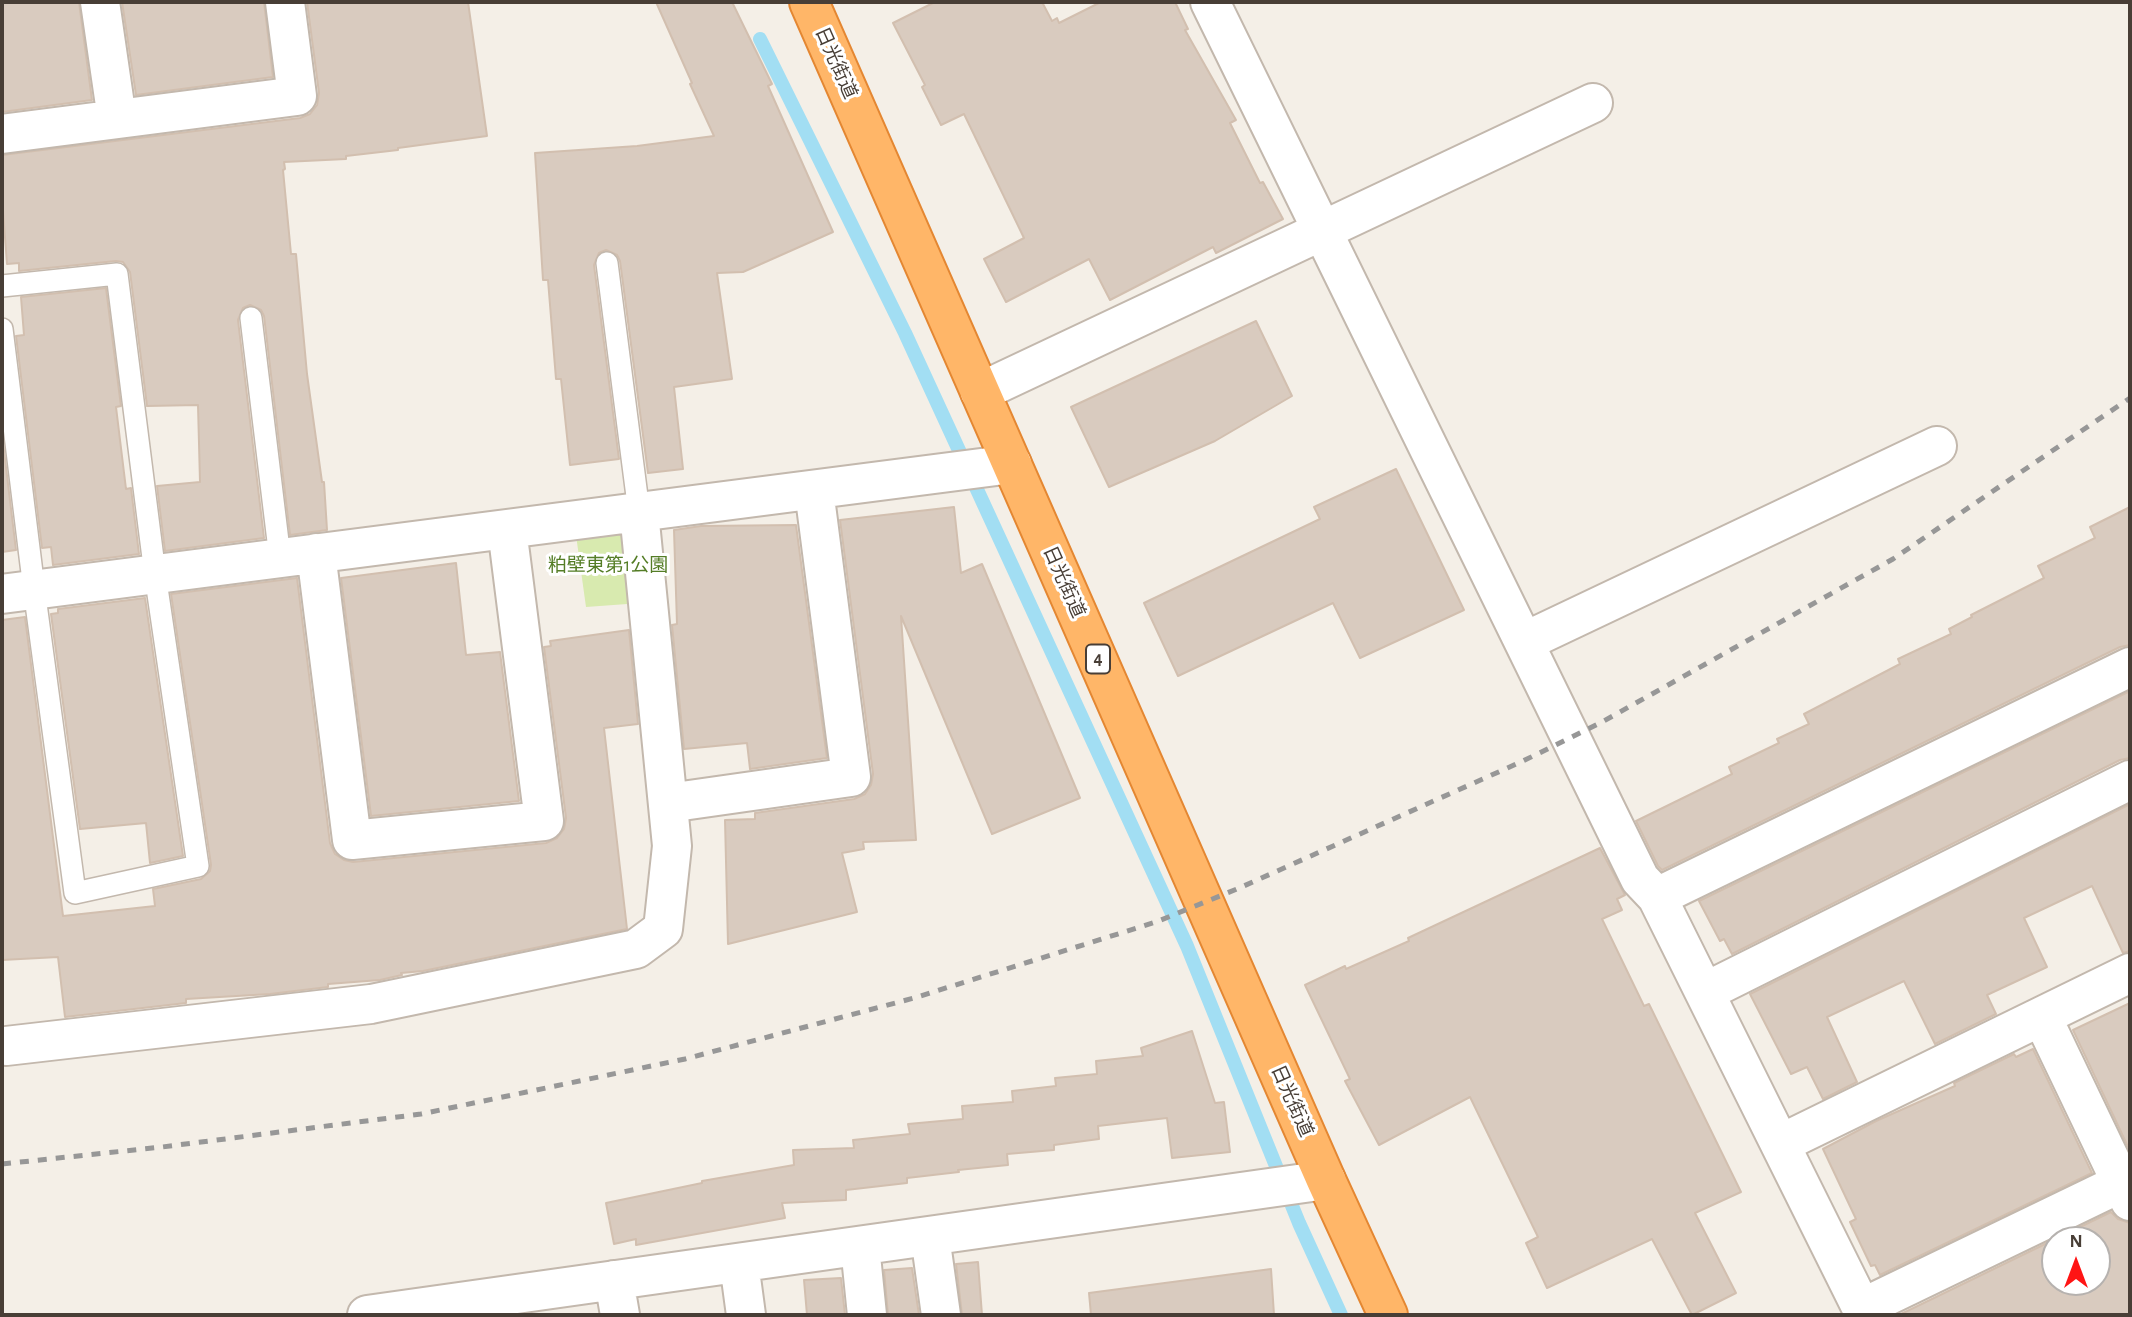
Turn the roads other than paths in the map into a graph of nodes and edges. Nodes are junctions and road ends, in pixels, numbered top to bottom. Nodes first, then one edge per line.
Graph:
1 (100, 2) edge
2 (285, 2) edge
3 (809, 2) edge
4 (1210, 2) edge
5 (1593, 103) dead end
6 (117, 119) junction
7 (2, 134) edge
8 (1322, 230) junction
9 (607, 263) dead end
10 (2, 286) edge
11 (251, 318) dead end
12 (2, 329) edge
13 (980, 392) junction
14 (1937, 446) dead end
15 (1012, 464) junction
16 (814, 490) junction
17 (639, 512) junction
18 (507, 529) junction
19 (298, 556) junction
20 (155, 574) junction
21 (18, 592) edge
22 (1524, 642) junction
23 (2130, 667) edge
24 (2130, 780) edge
25 (668, 803) junction
26 (1657, 897) junction
27 (2130, 973) edge
28 (1705, 992) junction
29 (2042, 1017) junction
30 (6, 1046) dead end
31 (1780, 1144) junction
32 (1326, 1180) junction
33 (2126, 1192) edge
34 (930, 1236) junction
35 (860, 1246) junction
36 (739, 1263) junction
37 (617, 1298) edge
38 (494, 1306) edge
39 (1863, 1312) edge
40 (372, 1315) edge
41 (746, 1315) edge
42 (867, 1315) edge
43 (941, 1315) edge
44 (1388, 1315) edge

1 - 6 street
2 - 6 street
3 - 13 highway, 日光街道 / 4
4 - 8 street
5 - 8 street
6 - 7 street
8 - 13 street
8 - 22 street
9 - 17 lane
10 - 20 lane
11 - 19 lane
12 - 21 lane
13 - 15 highway, 日光街道 / 4
14 - 22 street
15 - 16 street
15 - 32 highway, 日光街道 / 4
16 - 17 street
16 - 25 street
17 - 18 street
17 - 25 street
18 - 19 street
18 - 19 street
19 - 20 street
20 - 21 street
20 - 21 lane
22 - 26 street
23 - 26 street
24 - 28 street
25 - 30 street
26 - 28 street
27 - 29 street
28 - 31 street
29 - 31 street
29 - 33 street
31 - 39 street
32 - 34 street
32 - 44 highway, 日光街道 / 4
33 - 39 street
34 - 35 street
34 - 43 street
35 - 36 street
35 - 42 street
36 - 37 street
36 - 41 street
37 - 38 street
38 - 40 street

